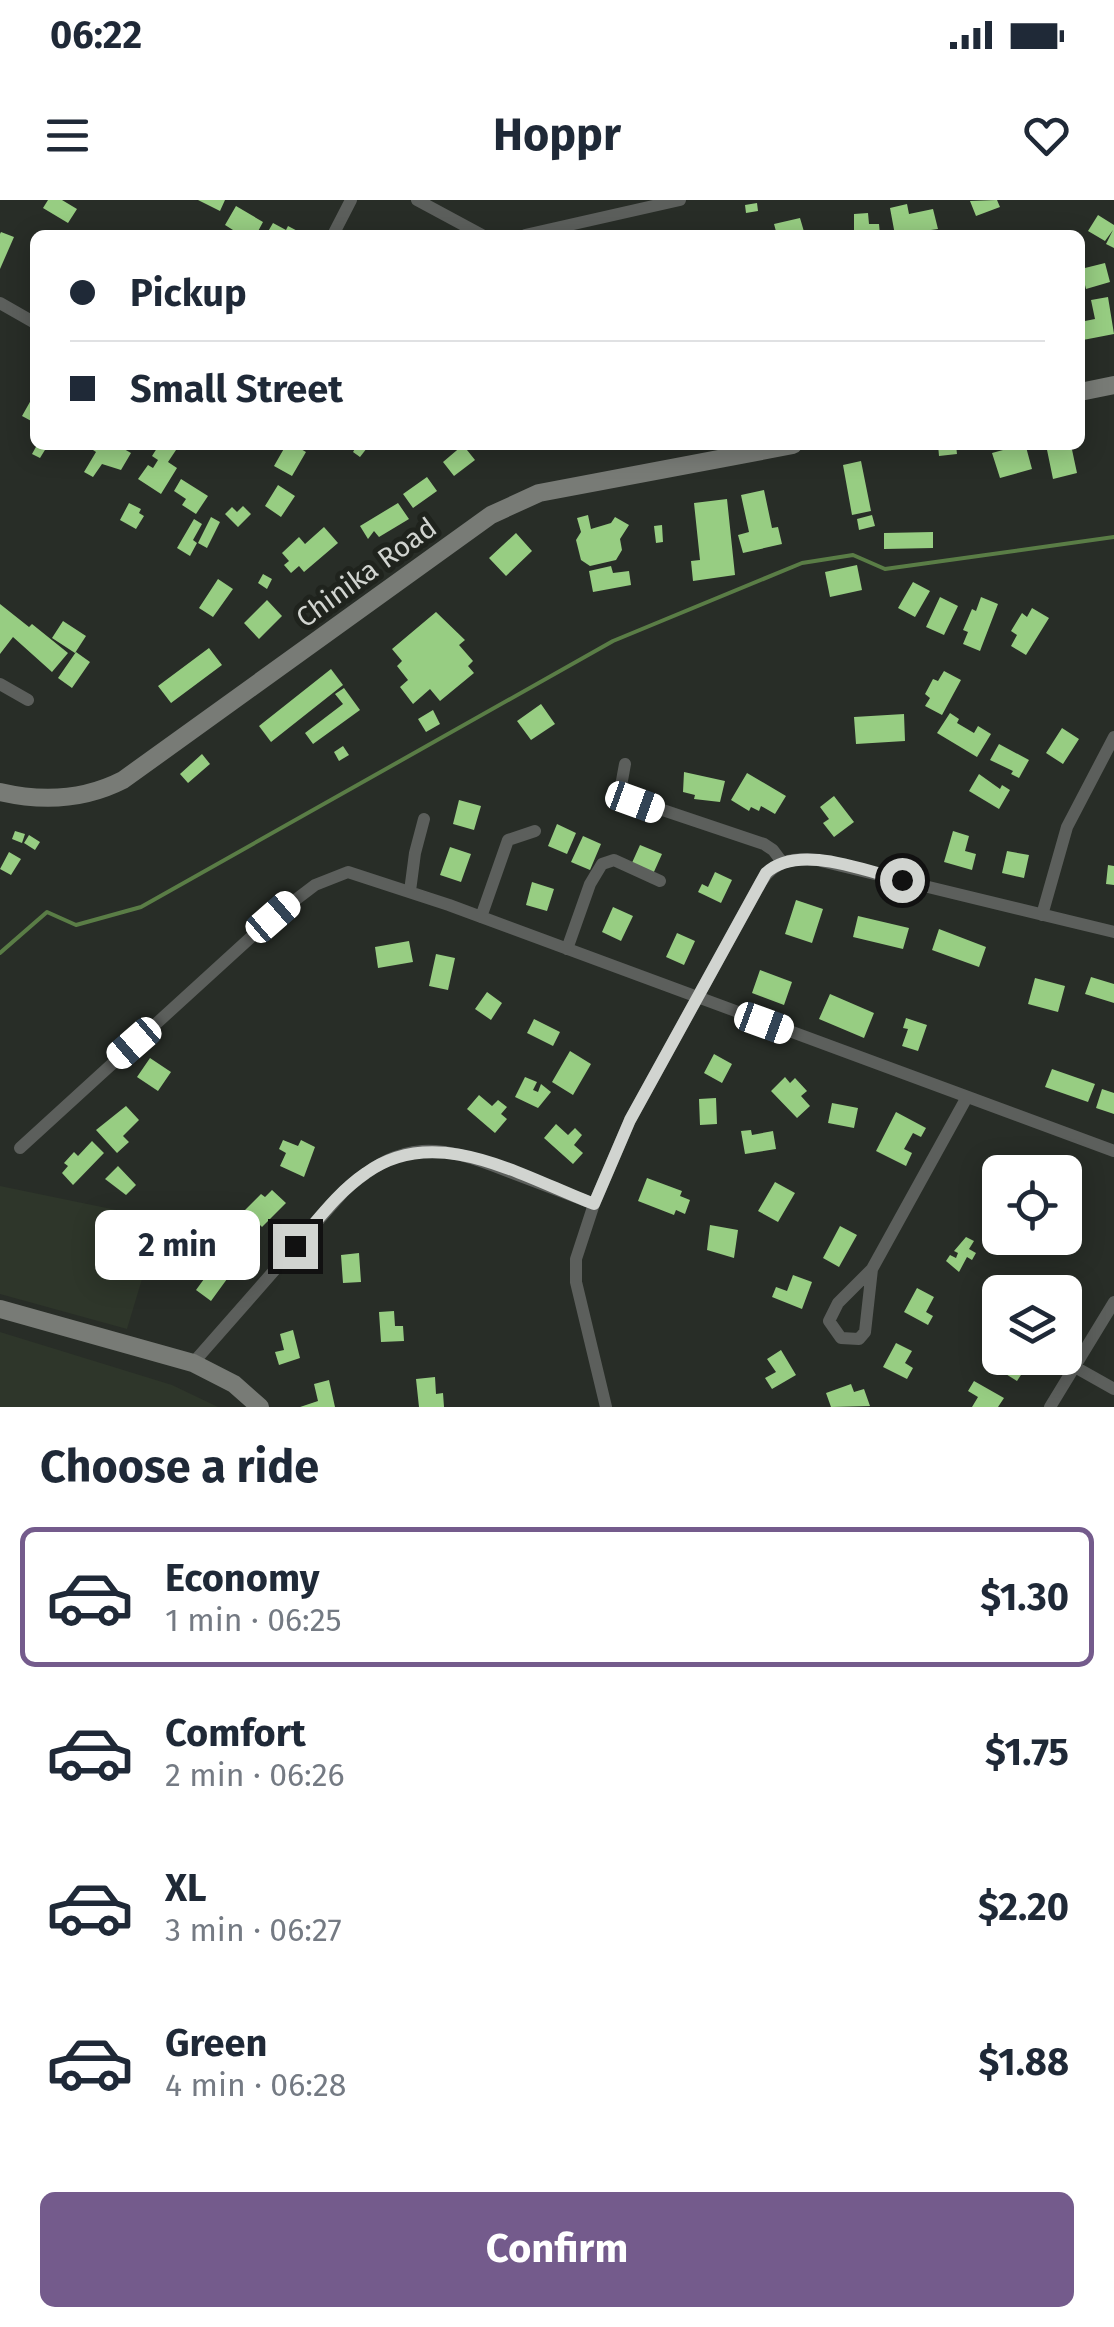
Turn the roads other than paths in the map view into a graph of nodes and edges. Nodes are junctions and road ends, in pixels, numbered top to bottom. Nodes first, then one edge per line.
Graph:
1 (417, 200) edge
2 (680, 200) edge
3 (347, 201) edge
4 (334, 230) edge
5 (473, 230) edge
6 (547, 230) edge
7 (0, 303) edge
8 (30, 320) edge
9 (1114, 386) edge
10 (1085, 391) edge
11 (767, 450) edge
12 (0, 684) edge
13 (28, 700) dead end
14 (1114, 737) edge
15 (624, 764) dead end
16 (0, 792) edge
17 (424, 818) dead end
18 (535, 831) dead end
19 (782, 862) junction
20 (660, 882) dead end
21 (410, 891) junction
22 (1042, 914) junction
23 (481, 916) junction
24 (1114, 932) edge
25 (568, 949) junction
26 (697, 999) junction
27 (968, 1097) junction
28 (20, 1148) dead end
29 (1114, 1151) edge
30 (594, 1204) junction
31 (872, 1269) junction
32 (1114, 1302) edge
33 (0, 1309) edge
34 (1082, 1355) edge
35 (193, 1363) junction
36 (1082, 1371) edge
37 (1070, 1375) edge
38 (1114, 1388) edge
39 (260, 1407) edge
40 (606, 1407) edge
41 (1050, 1407) edge

1 - 5 street
2 - 6 street
3 - 4 street
7 - 8 street
9 - 10 main road
11 - 16 main road, Chinika Road
12 - 13 street
14 - 22 street
15 - 19 street
17 - 21 street
18 - 23 street
19 - 22 street
19 - 26 street
20 - 25 street
21 - 23 street
21 - 28 street
22 - 24 street
23 - 25 street
25 - 26 street
26 - 27 street
26 - 30 street
27 - 29 street
27 - 31 street
30 - 35 street
30 - 40 street
31 - 31 street
32 - 34 street
33 - 35 main road
35 - 39 main road
36 - 38 street
37 - 41 street

